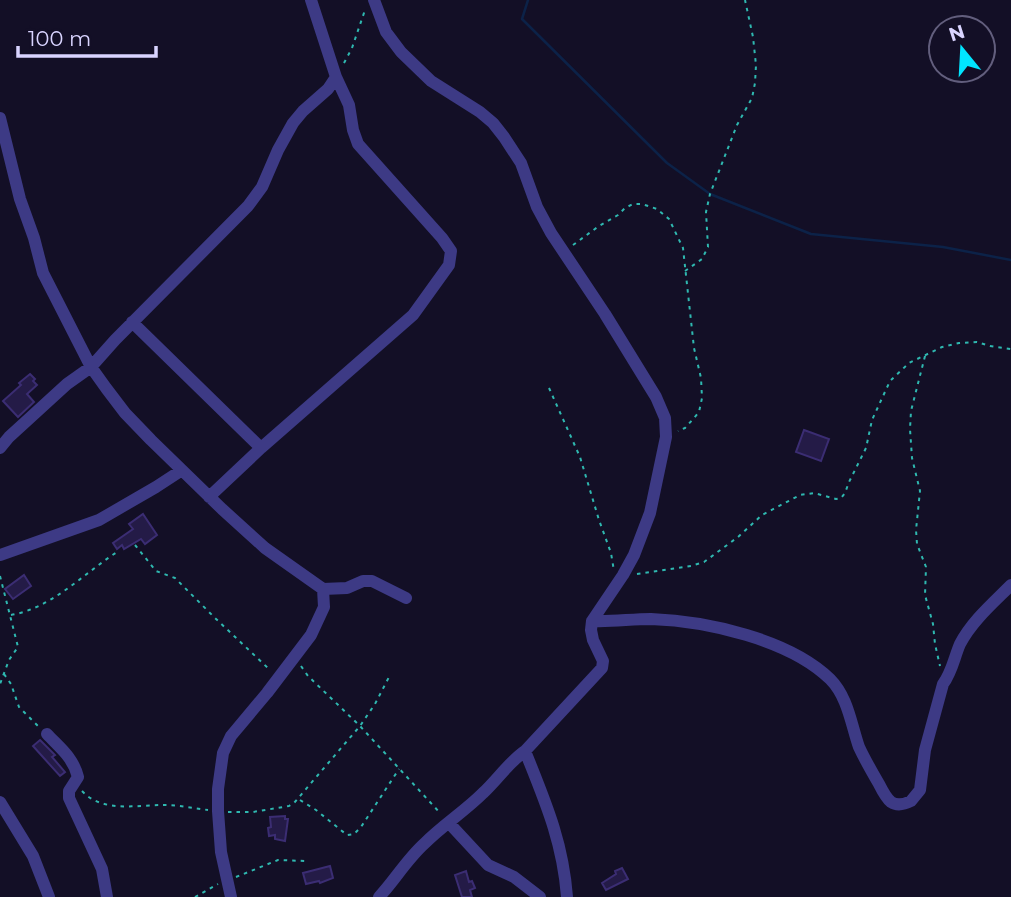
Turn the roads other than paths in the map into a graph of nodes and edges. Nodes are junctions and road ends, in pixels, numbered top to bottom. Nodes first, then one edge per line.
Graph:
1 (311, 0) edge
2 (370, 3) edge
3 (336, 77) junction
4 (0, 118) edge
5 (132, 323) junction
6 (91, 367) junction
7 (4, 432) edge
8 (0, 448) edge
9 (261, 448) junction
10 (182, 470) junction
11 (209, 497) junction
12 (0, 555) edge
13 (1011, 585) edge
14 (323, 589) junction
15 (407, 598) dead end
16 (592, 621) junction
17 (47, 734) road end
18 (525, 751) junction
19 (0, 802) edge
20 (449, 823) junction
21 (49, 897) edge
22 (107, 897) edge
23 (232, 897) edge
24 (379, 897) edge
25 (540, 897) edge
26 (567, 897) edge

1 - 3 street
2 - 16 street
3 - 5 street
3 - 9 street
4 - 6 street
5 - 6 street
5 - 9 street
6 - 7 street
6 - 10 street
7 - 8 street
9 - 11 street
10 - 11 street
10 - 12 street
11 - 14 street
13 - 16 street
14 - 15 street
14 - 23 street
16 - 18 street
17 - 22 street
18 - 20 street
18 - 26 street
19 - 21 street
20 - 24 street
20 - 25 street

